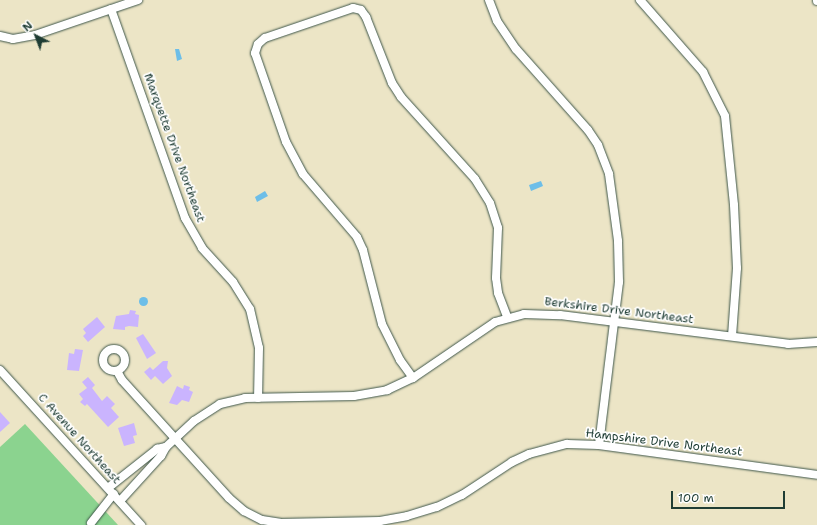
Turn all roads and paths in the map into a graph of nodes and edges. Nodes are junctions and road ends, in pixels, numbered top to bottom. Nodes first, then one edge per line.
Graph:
1 (138, 0) edge
2 (489, 0) edge
3 (640, 0) edge
4 (111, 9) junction
5 (0, 36) edge
6 (507, 317) junction
7 (615, 322) junction
8 (732, 336) junction
9 (817, 342) edge
10 (0, 370) edge
11 (117, 371) dead end
12 (413, 378) junction
13 (3, 379) edge
14 (258, 398) junction
15 (175, 438) junction
16 (599, 445) junction
17 (166, 447) junction
18 (817, 475) edge
19 (111, 491) junction
20 (120, 501) junction
21 (91, 523) dead end
22 (141, 525) edge

1 - 4 street
2 - 7 street
3 - 8 street
4 - 5 street
4 - 14 street, Marquette Drive Northeast
6 - 7 street, Berkshire Drive Northeast
6 - 12 street, Berkshire Drive Northeast
6 - 12 street
7 - 8 street, Berkshire Drive Northeast
7 - 16 street
8 - 9 street, Berkshire Drive Northeast
10 - 13 street, C Avenue Northeast
11 - 15 street, Hampshire Drive Northeast
12 - 14 street, Berkshire Drive Northeast
13 - 19 street, C Avenue Northeast
14 - 15 street, Berkshire Drive Northeast
15 - 16 street, Hampshire Drive Northeast
15 - 17 street, Berkshire Drive Northeast
16 - 18 street, Hampshire Drive Northeast
17 - 19 street
17 - 20 street, Berkshire Drive Northeast
19 - 20 street, C Avenue Northeast
19 - 21 street
20 - 22 street, C Avenue Northeast

